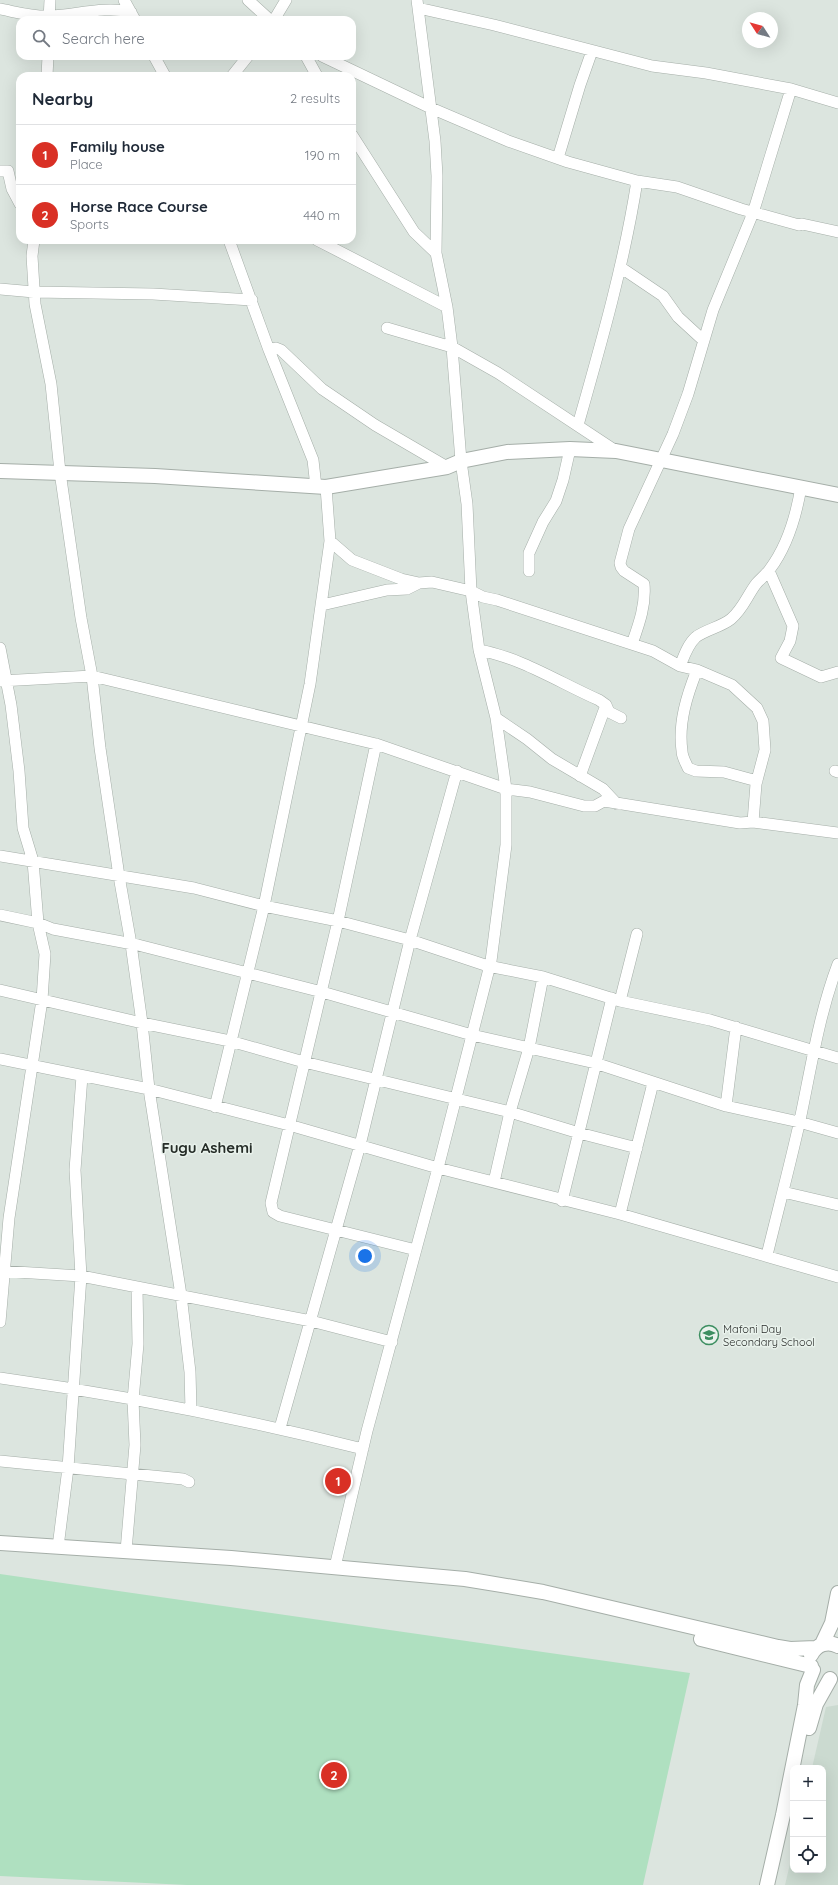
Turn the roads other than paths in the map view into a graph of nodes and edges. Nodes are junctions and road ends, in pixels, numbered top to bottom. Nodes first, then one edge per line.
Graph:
1 (50, 0) edge
2 (124, 0) edge
3 (248, 0) edge
4 (286, 0) edge
5 (418, 4) edge
6 (0, 9) edge
7 (38, 16) edge
8 (49, 16) edge
9 (58, 16) edge
10 (133, 16) edge
11 (266, 16) edge
12 (276, 16) edge
13 (592, 51) junction
14 (48, 60) edge
15 (156, 60) edge
16 (245, 60) edge
17 (308, 60) edge
18 (330, 60) edge
19 (47, 72) edge
20 (163, 72) edge
21 (235, 72) edge
22 (315, 72) edge
23 (356, 72) edge
24 (356, 72) edge
25 (791, 89) junction
26 (838, 102) edge
27 (432, 108) junction
28 (356, 141) edge
29 (558, 158) junction
30 (0, 171) edge
31 (637, 181) junction
32 (16, 196) edge
33 (753, 213) junction
34 (838, 232) edge
35 (34, 244) edge
36 (231, 244) edge
37 (325, 244) edge
38 (436, 253) junction
39 (620, 267) junction
40 (0, 289) edge
41 (34, 292) junction
42 (252, 300) junction
43 (447, 308) junction
44 (387, 328) dead end
45 (703, 340) junction
46 (452, 347) junction
47 (269, 350) junction
48 (578, 425) junction
49 (570, 449) junction
50 (616, 451) junction
51 (661, 459) junction
52 (462, 461) junction
53 (447, 467) junction
54 (0, 471) edge
55 (60, 472) junction
56 (321, 487) junction
57 (801, 488) junction
58 (838, 495) edge
59 (330, 541) junction
60 (529, 571) dead end
61 (769, 571) junction
62 (419, 583) junction
63 (471, 591) junction
64 (322, 605) junction
65 (632, 644) junction
66 (0, 648) edge
67 (479, 650) junction
68 (680, 666) junction
69 (697, 670) junction
70 (838, 672) edge
71 (92, 676) junction
72 (3, 681) edge
73 (606, 706) junction
74 (496, 718) junction
75 (621, 718) dead end
76 (301, 727) junction
77 (376, 744) junction
78 (457, 771) junction
79 (580, 776) junction
80 (758, 781) junction
81 (506, 789) junction
82 (617, 804) junction
83 (753, 822) junction
84 (838, 833) edge
85 (0, 856) edge
86 (33, 861) junction
87 (119, 876) junction
88 (264, 906) junction
89 (0, 915) edge
90 (338, 921) junction
91 (38, 923) junction
92 (637, 934) dead end
93 (410, 940) junction
94 (131, 944) junction
95 (838, 964) edge
96 (488, 966) junction
97 (248, 974) junction
98 (543, 977) junction
99 (835, 979) edge
100 (0, 990) edge
101 (322, 992) junction
102 (616, 999) junction
103 (42, 1000) junction
104 (392, 1013) junction
105 (142, 1023) junction
106 (736, 1027) junction
107 (472, 1035) junction
108 (230, 1041) junction
109 (529, 1048) junction
110 (814, 1050) junction
111 (838, 1058) edge
112 (0, 1059) edge
113 (304, 1062) junction
114 (595, 1063) junction
115 (31, 1064) junction
116 (82, 1076) junction
117 (375, 1080) junction
118 (653, 1084) junction
119 (149, 1089) junction
120 (455, 1099) junction
121 (726, 1106) junction
122 (214, 1107) junction
123 (510, 1112) junction
124 (799, 1122) junction
125 (289, 1125) junction
126 (579, 1133) junction
127 (838, 1133) edge
128 (360, 1145) junction
129 (637, 1148) junction
130 (438, 1168) junction
131 (494, 1182) junction
132 (783, 1192) junction
133 (562, 1201) junction
134 (838, 1205) edge
135 (620, 1214) junction
136 (337, 1228) junction
137 (416, 1250) junction
138 (767, 1255) junction
139 (2, 1272) edge
140 (82, 1276) junction
141 (838, 1277) edge
142 (137, 1288) junction
143 (181, 1294) junction
144 (311, 1320) junction
145 (0, 1322) edge
146 (392, 1342) junction
147 (0, 1378) edge
148 (74, 1388) junction
149 (133, 1400) junction
150 (190, 1410) junction
151 (280, 1428) junction
152 (364, 1449) junction
153 (0, 1461) edge
154 (68, 1468) junction
155 (133, 1474) junction
156 (189, 1482) dead end
157 (0, 1543) edge
158 (58, 1547) junction
159 (126, 1551) junction
160 (0, 1552) edge
161 (335, 1567) junction
162 (838, 1593) edge
163 (702, 1634) junction
164 (819, 1646) junction
165 (838, 1646) edge
166 (812, 1668) junction
167 (834, 1678) edge
168 (802, 1765) edge
169 (790, 1820) edge
170 (767, 1885) edge
171 (776, 1885) edge

1 - 8 street
2 - 10 street
3 - 11 street
4 - 12 street
5 - 13 street
5 - 27 street
6 - 7 street
9 - 10 street
13 - 25 street
13 - 29 street
14 - 19 street
15 - 20 street
16 - 21 street
17 - 22 street
18 - 24 street
23 - 27 street
25 - 26 street
25 - 33 street
27 - 29 street
27 - 38 street
28 - 38 street
29 - 31 street
30 - 32 street
31 - 33 street
31 - 39 street
33 - 34 street
33 - 45 street
35 - 41 street
36 - 42 street
37 - 43 street
38 - 43 street
39 - 45 street
39 - 48 street
40 - 41 street
41 - 42 street
41 - 55 street
42 - 47 street
43 - 46 street
44 - 46 street
45 - 51 street
46 - 48 street
46 - 52 street
47 - 53 street
47 - 56 street
48 - 50 street
49 - 50 main road
49 - 52 main road
49 - 60 street
50 - 51 main road
51 - 57 main road
51 - 65 street
52 - 53 main road
52 - 63 street
53 - 56 main road
54 - 55 main road
55 - 56 main road
55 - 71 street
56 - 59 street
57 - 58 main road
57 - 61 street
59 - 62 street
59 - 64 street
61 - 68 street
61 - 70 street
62 - 63 street
62 - 64 street
63 - 65 street
63 - 67 street
64 - 76 street
65 - 68 street
66 - 72 street
67 - 73 street
67 - 74 street
68 - 69 street
69 - 80 street
69 - 80 street
71 - 72 street
71 - 76 street
71 - 87 street
72 - 86 street
73 - 75 street
73 - 79 street
74 - 79 street
74 - 81 street
76 - 77 street
76 - 88 street
77 - 78 street
77 - 90 street
78 - 81 street
78 - 93 street
79 - 82 street
80 - 83 street
81 - 82 street
81 - 96 street
82 - 83 street
83 - 84 street
85 - 86 street
86 - 87 street
86 - 91 street
87 - 88 street
87 - 94 street
88 - 90 street
88 - 97 street
89 - 91 street
90 - 93 street
90 - 101 street
91 - 94 street
91 - 103 street
92 - 102 street
93 - 96 street
93 - 104 street
94 - 97 street
94 - 105 street
95 - 99 street
96 - 98 street
96 - 107 street
97 - 101 street
97 - 108 street
98 - 102 street
98 - 109 street
99 - 110 street
100 - 103 street
101 - 104 street
101 - 113 street
102 - 106 street
102 - 114 street
103 - 105 street
103 - 115 street
104 - 107 street
104 - 117 street
105 - 108 street
105 - 119 street
106 - 110 street
106 - 121 street
107 - 109 street
107 - 120 street
108 - 113 street
108 - 122 street
109 - 114 street
109 - 123 street
110 - 111 street
110 - 124 street
112 - 115 street
113 - 117 street
113 - 125 street
114 - 118 street
114 - 126 street
115 - 116 street
115 - 139 street
116 - 119 street
116 - 140 street
117 - 120 street
117 - 128 street
118 - 121 street
118 - 129 street
119 - 122 street
119 - 143 street
120 - 123 street
120 - 130 street
121 - 124 street
122 - 125 street
123 - 126 street
123 - 131 street
124 - 127 street
124 - 132 street
125 - 128 street
125 - 136 street
126 - 129 street
126 - 133 street
128 - 130 street
128 - 136 street
129 - 135 street
130 - 131 street
130 - 137 street
131 - 133 street
132 - 134 street
132 - 138 street
133 - 135 street
135 - 138 street
136 - 137 street
136 - 144 street
137 - 146 street
138 - 141 street
139 - 140 street
139 - 145 street
140 - 142 street
140 - 148 street
142 - 143 street
142 - 149 street
143 - 144 street
143 - 150 street
144 - 146 street
144 - 151 street
146 - 152 street
147 - 148 street
148 - 149 street
148 - 154 street
149 - 150 street
149 - 155 street
150 - 151 street
151 - 152 street
152 - 161 street
153 - 154 street
154 - 155 street
154 - 158 street
155 - 156 street
155 - 159 street
157 - 158 main road
158 - 159 main road
159 - 161 main road
160 - 163 main road
161 - 163 main road
162 - 164 main road
163 - 164 main road
163 - 166 main road
164 - 165 main road
164 - 166 main road
166 - 167 main road
166 - 170 main road
167 - 168 main road
169 - 171 main road

